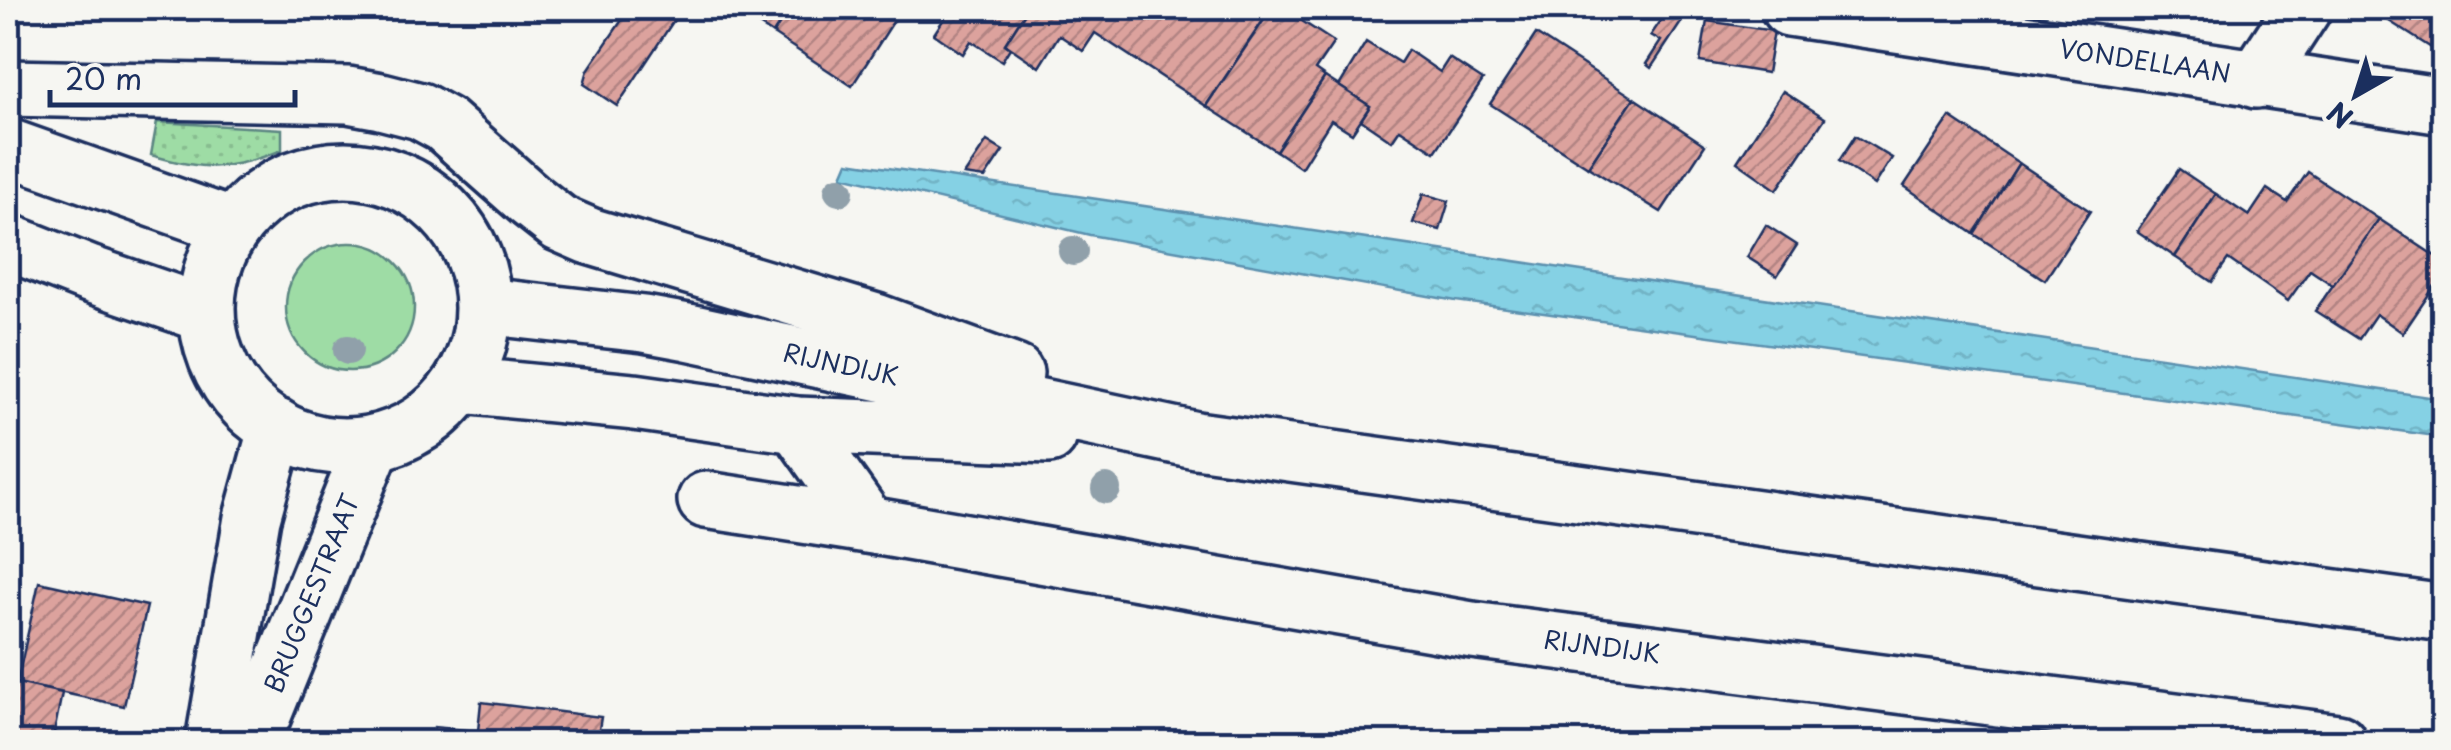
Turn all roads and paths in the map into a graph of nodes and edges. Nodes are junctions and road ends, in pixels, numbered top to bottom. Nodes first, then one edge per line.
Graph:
1 (1788, 8) edge
2 (2303, 8) edge
3 (1890, 15) edge
4 (2256, 80) junction
5 (8, 88) edge
6 (2444, 106) edge
7 (8, 147) edge
8 (233, 227) junction
9 (8, 242) edge
10 (484, 306) junction
11 (206, 314) junction
12 (461, 386) junction
13 (797, 426) junction
14 (278, 427) junction
15 (1196, 440) junction
16 (373, 444) junction
17 (706, 500) dead end
18 (868, 525) junction
19 (2444, 613) edge
20 (214, 742) edge
21 (252, 742) edge
22 (2338, 742) edge

1 - 3 main road, VONDELLAAN
2 - 4 main road
3 - 4 main road, VONDELLAAN
4 - 6 main road, VONDELLAAN
5 - 15 main road
7 - 8 main road
8 - 10 main road
8 - 11 main road
9 - 11 main road
10 - 12 main road
10 - 15 main road, RIJNDIJK
11 - 14 main road
12 - 13 main road, RIJNDIJK
12 - 16 main road
13 - 15 main road, RIJNDIJK
13 - 18 main road
14 - 16 main road
14 - 20 main road, BRUGGESTRAAT
15 - 19 main road, RIJNDIJK
16 - 21 main road, BRUGGESTRAAT
17 - 18 main road, RIJNDIJK
18 - 22 main road, RIJNDIJK

